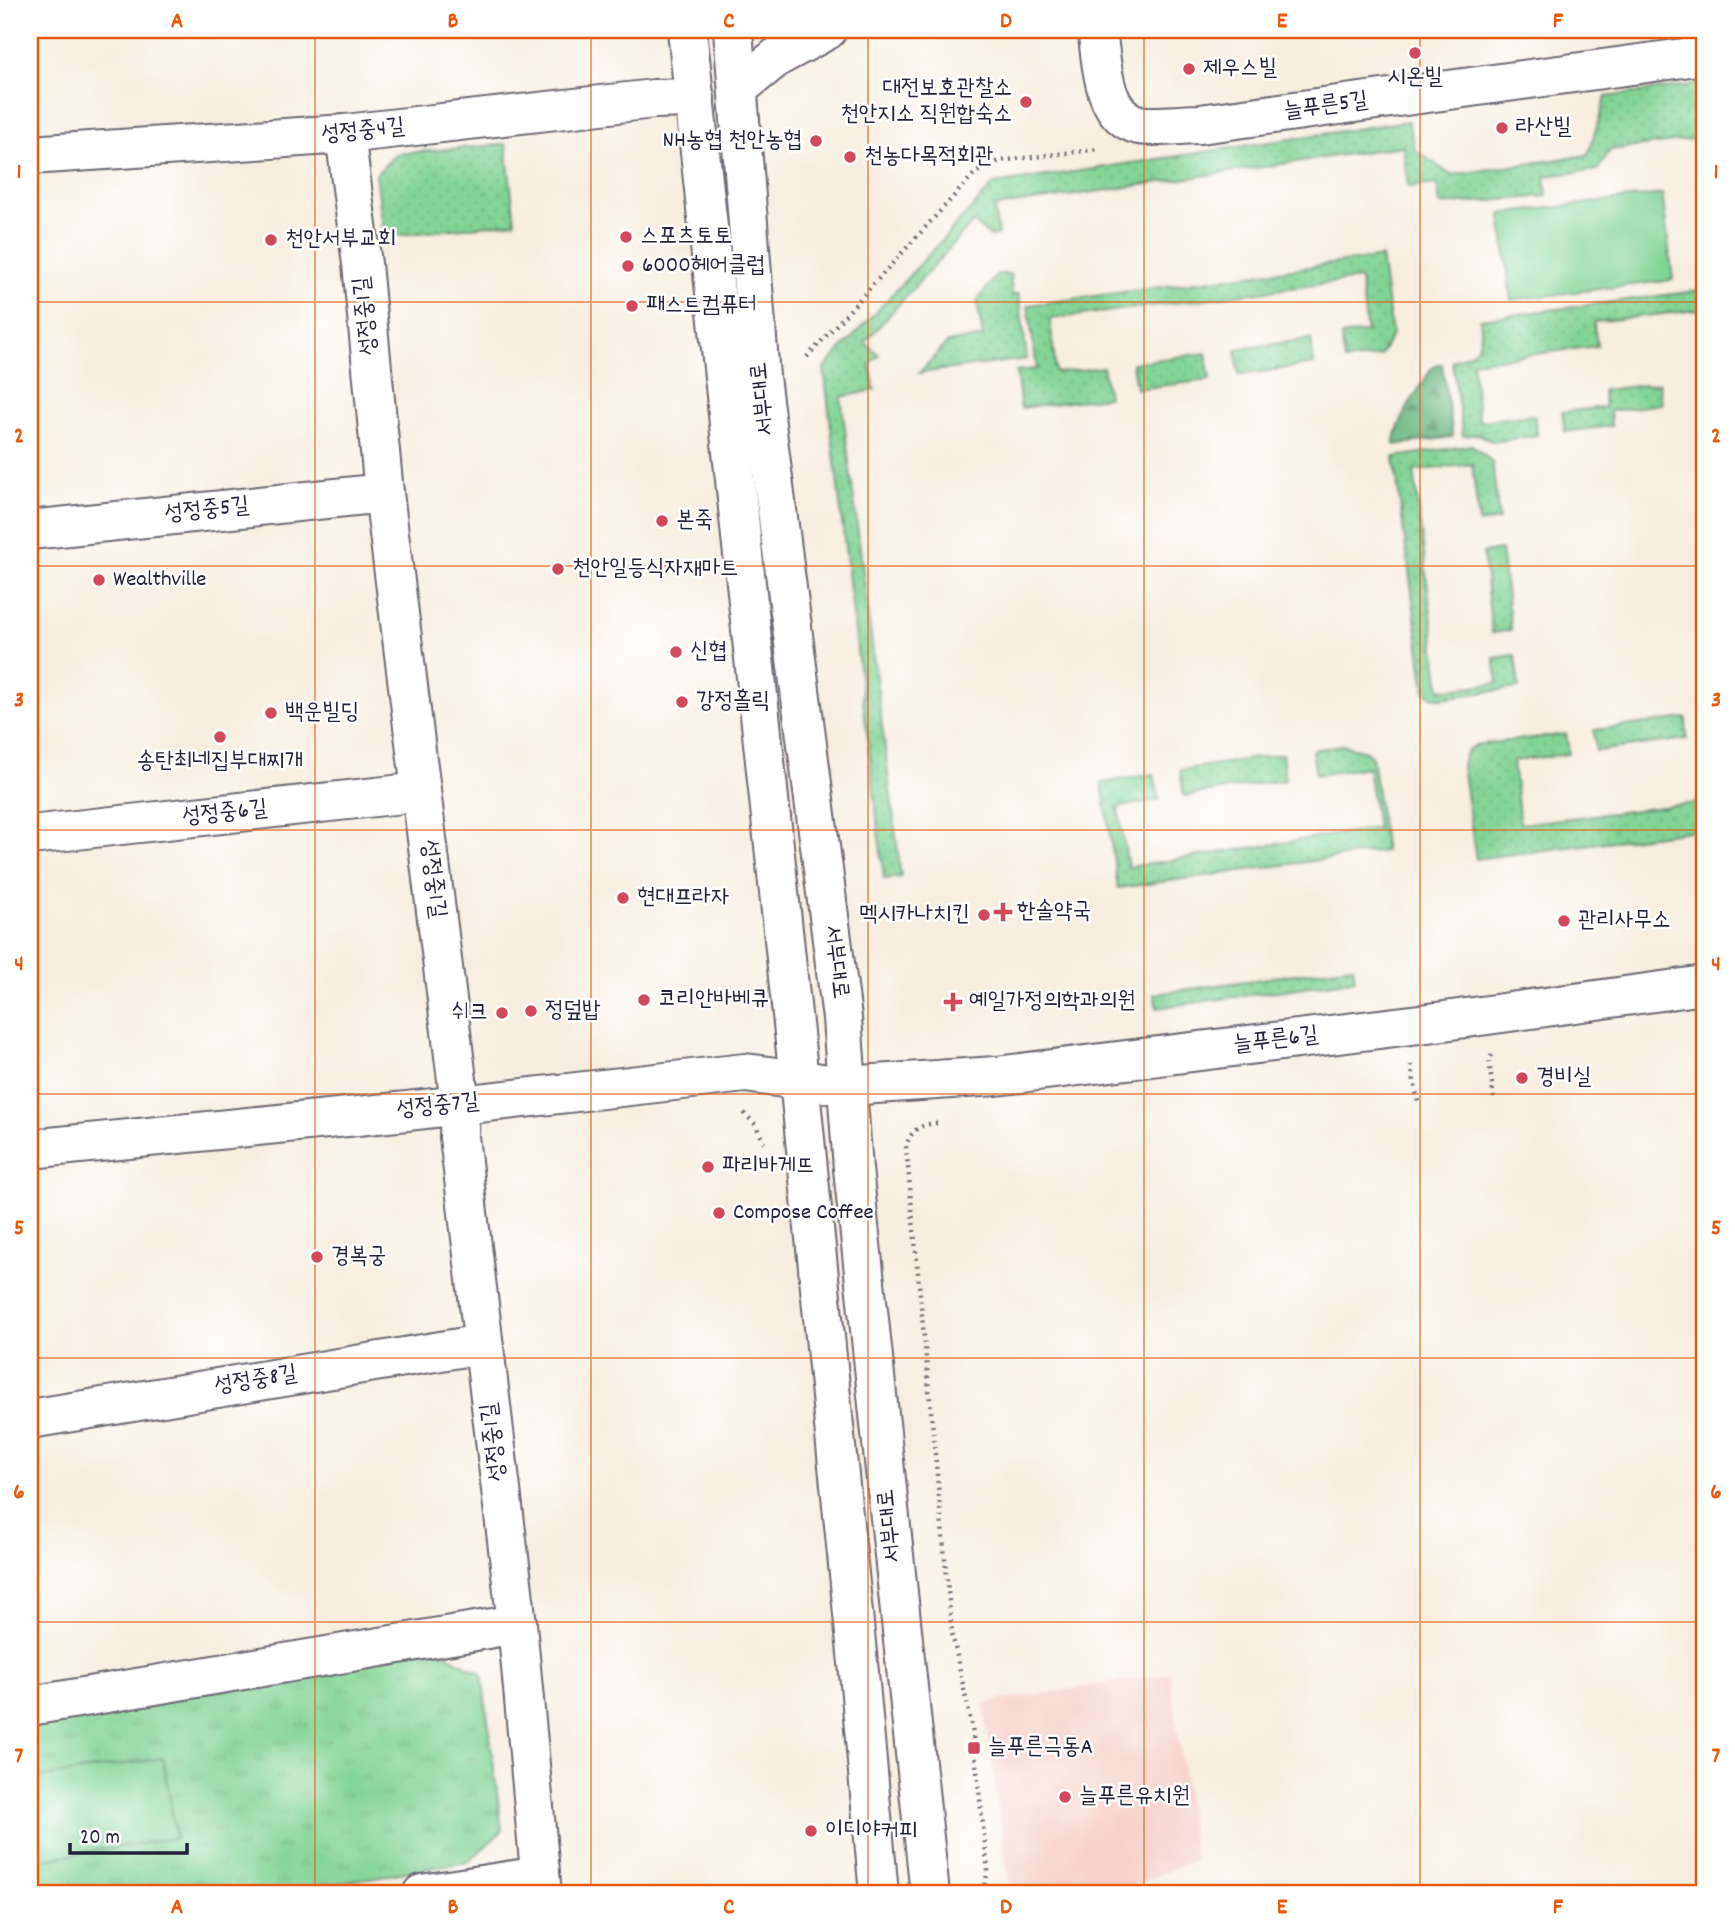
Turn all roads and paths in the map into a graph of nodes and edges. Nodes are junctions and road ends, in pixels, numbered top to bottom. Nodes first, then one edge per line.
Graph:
1 (687, 30) edge
2 (733, 30) edge
3 (827, 30) edge
4 (1097, 30) edge
5 (1705, 55) edge
6 (740, 87) junction
7 (695, 97) junction
8 (1138, 125) junction
9 (345, 134) junction
10 (30, 155) edge
11 (807, 357) dead end
12 (384, 493) junction
13 (30, 530) edge
14 (421, 792) junction
15 (30, 835) edge
16 (1705, 985) edge
17 (1404, 1060) dead end
18 (799, 1080) junction
19 (846, 1086) junction
20 (1418, 1102) dead end
21 (460, 1104) junction
22 (739, 1108) dead end
23 (938, 1122) dead end
24 (765, 1145) dead end
25 (30, 1149) edge
26 (483, 1344) junction
27 (30, 1419) edge
28 (517, 1624) junction
29 (30, 1706) edge
30 (541, 1885) edge
31 (422, 1894) edge
32 (879, 1894) edge
33 (930, 1894) edge
34 (982, 1894) edge

1 - 7 street, 서부대로
2 - 6 street, 서부대로
3 - 6 street
4 - 8 street
5 - 8 street, 늘푸른5길
6 - 19 street, 서부대로
7 - 9 street, 성정중4길
7 - 18 street, 서부대로
8 - 11 path
9 - 10 street, 성정중4길
9 - 12 street, 성정중1길
12 - 13 street, 성정중5길
12 - 14 street, 성정중1길
14 - 15 street, 성정중6길
14 - 21 street, 성정중1길
16 - 19 street, 늘푸른6길
17 - 20 path
18 - 19 street, 성정중7길
18 - 21 street, 성정중7길
18 - 32 street, 서부대로
19 - 33 street, 서부대로
21 - 25 street, 성정중7길
21 - 26 street, 성정중1길
22 - 24 path
23 - 34 path
26 - 27 street, 성정중8길
26 - 28 street, 성정중1길
28 - 29 street
28 - 30 street, 성정중1길
30 - 31 street, 성정중1길

